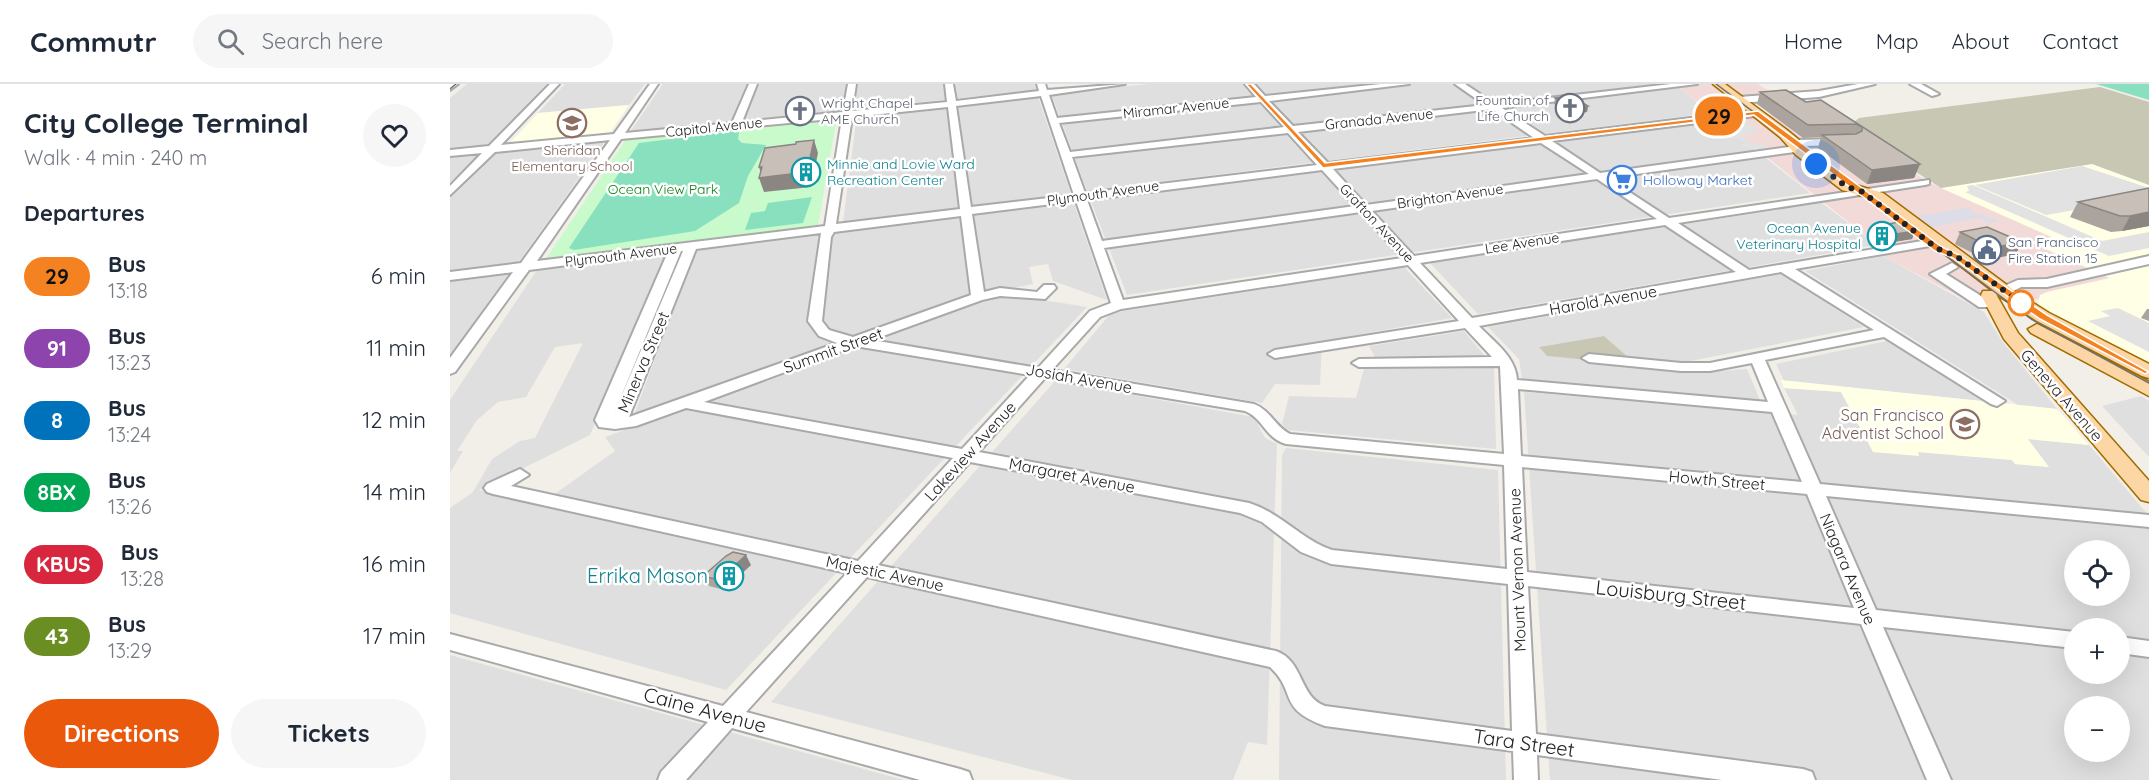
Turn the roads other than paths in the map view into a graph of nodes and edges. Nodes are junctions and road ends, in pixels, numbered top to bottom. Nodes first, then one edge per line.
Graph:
1 (454, 84) edge
2 (555, 84) edge
3 (654, 84) edge
4 (753, 84) edge
5 (852, 84) edge
6 (949, 84) edge
7 (1121, 84) edge
8 (1249, 84) edge
9 (1405, 84) edge
10 (1459, 84) edge
11 (1693, 84) edge
12 (1718, 84) edge
13 (1871, 84) edge
14 (1914, 84) edge
15 (450, 87) edge
16 (1042, 88) edge
17 (1935, 94) dead end
18 (1262, 99) junction
19 (1739, 100) junction
20 (953, 104) junction
21 (1492, 107) junction
22 (1755, 113) junction
23 (848, 114) junction
24 (1054, 121) junction
25 (736, 125) junction
26 (1290, 130) junction
27 (618, 137) junction
28 (1540, 138) junction
29 (1851, 142) edge
30 (1798, 146) junction
31 (492, 149) junction
32 (450, 153) edge
33 (1066, 155) junction
34 (1323, 165) junction
35 (1597, 176) junction
36 (1925, 182) dead end
37 (1861, 191) junction
38 (450, 192) edge
39 (1080, 197) junction
40 (1364, 208) junction
41 (967, 211) junction
42 (1665, 220) junction
43 (830, 228) junction
44 (1097, 245) junction
45 (692, 246) junction
46 (1934, 246) junction
47 (676, 248) junction
48 (1411, 260) junction
49 (2149, 260) edge
50 (1954, 262) junction
51 (524, 267) junction
52 (1784, 268) junction
53 (1747, 274) junction
54 (450, 276) edge
55 (1049, 288) dead end
56 (1994, 296) junction
57 (978, 297) junction
58 (1118, 305) junction
59 (1470, 323) junction
60 (1886, 332) junction
61 (2071, 340) junction
62 (858, 341) junction
63 (1275, 354) dead end
64 (1589, 358) dead end
65 (1757, 358) junction
66 (1506, 362) junction
67 (1359, 363) dead end
68 (450, 369) edge
69 (1042, 372) junction
70 (2149, 372) edge
71 (1510, 384) junction
72 (2149, 390) edge
73 (1997, 401) dead end
74 (684, 403) junction
75 (1779, 408) junction
76 (615, 424) junction
77 (1286, 439) joint
78 (967, 455) junction
79 (1513, 461) junction
80 (520, 475) dead end
81 (2149, 477) edge
82 (1814, 489) junction
83 (2149, 495) edge
84 (2149, 521) edge
85 (1279, 523) joint
86 (864, 568) junction
87 (1518, 578) junction
88 (1869, 617) junction
89 (2064, 639) edge
90 (450, 642) edge
91 (2130, 646) edge
92 (2149, 649) edge
93 (1276, 660) joint
94 (729, 716) junction
95 (1524, 743) junction
96 (670, 780) edge
97 (960, 780) edge
98 (1526, 780) edge
99 (1803, 780) edge
100 (1939, 780) edge

1 - 15 street
2 - 31 street
3 - 27 street
4 - 25 street
5 - 23 street, Josiah Avenue
6 - 20 street
7 - 16 street, Capitol Avenue
8 - 18 street, Grafton Avenue
9 - 18 street, Miramar Avenue
10 - 21 street
11 - 21 street, Granada Avenue
12 - 19 main road
13 - 19 street
14 - 17 street
16 - 20 street, Capitol Avenue
16 - 24 street
18 - 24 street, Miramar Avenue
18 - 26 street, Grafton Avenue
19 - 22 main road
20 - 23 street, Capitol Avenue
20 - 41 street
21 - 26 street, Granada Avenue
21 - 28 street
22 - 28 street, Plymouth Avenue
22 - 30 main road
23 - 25 street, Capitol Avenue
23 - 43 street, Josiah Avenue
24 - 33 street
25 - 27 street, Capitol Avenue
26 - 33 street, Granada Avenue
26 - 34 street, Grafton Avenue
27 - 31 street, Capitol Avenue
27 - 51 street
28 - 34 street, Plymouth Avenue
28 - 35 street
29 - 30 street, Brighton Avenue
30 - 35 street, Brighton Avenue
30 - 37 main road
31 - 32 street, Capitol Avenue
31 - 38 street
33 - 39 street
34 - 39 street, Plymouth Avenue
34 - 40 street, Grafton Avenue
35 - 40 street, Brighton Avenue
35 - 42 street
36 - 37 street, Lee Avenue
37 - 42 street, Lee Avenue
37 - 46 main road
37 - 50 main road
39 - 41 street, Plymouth Avenue
39 - 44 street
40 - 44 street, Brighton Avenue
40 - 48 street, Grafton Avenue
41 - 43 street, Plymouth Avenue
41 - 57 street
42 - 48 street, Lee Avenue
42 - 53 street
43 - 45 street, Plymouth Avenue
43 - 62 street, Josiah Avenue
44 - 58 street
45 - 47 street, Plymouth Avenue
45 - 76 street, Minerva Street
46 - 50 main road
46 - 52 street, Harold Avenue
47 - 51 street, Plymouth Avenue
47 - 76 street, Minerva Street
48 - 58 street, Lee Avenue
48 - 59 street, Grafton Avenue
49 - 56 street
50 - 56 main road
50 - 56 street
51 - 54 street, Plymouth Avenue
51 - 68 street
52 - 53 street, Harold Avenue
52 - 60 street
53 - 59 street, Harold Avenue
55 - 57 street, Summit Street
56 - 61 main road
56 - 83 main road, Geneva Avenue
57 - 62 street, Summit Street
58 - 69 street, Lakeview Avenue
59 - 63 street, Harold Avenue
59 - 66 street, Grafton Avenue
60 - 65 street
60 - 73 street
61 - 70 main road
61 - 72 main road
61 - 81 main road, Geneva Avenue
62 - 69 street, Josiah Avenue
62 - 74 street, Summit Street
64 - 65 street
65 - 75 street, Niagara Avenue
66 - 67 street
66 - 71 street, Mount Vernon Avenue
69 - 77 street, Josiah Avenue
69 - 78 street, Lakeview Avenue
71 - 75 street
71 - 79 street, Mount Vernon Avenue
74 - 76 street, Summit Street
74 - 78 street, Margaret Avenue
75 - 82 street, Niagara Avenue
77 - 79 street, Howth Street
78 - 85 street, Margaret Avenue
78 - 86 street, Lakeview Avenue
79 - 82 street, Howth Street
79 - 87 street, Mount Vernon Avenue
80 - 86 street, Majestic Avenue
82 - 84 street, Howth Street
82 - 88 street, Niagara Avenue
85 - 87 street, Louisburg Street
86 - 93 street, Majestic Avenue
86 - 94 street, Lakeview Avenue
87 - 88 street, Louisburg Street
87 - 95 street, Mount Vernon Avenue
88 - 89 street, Louisburg Street
88 - 100 street, Niagara Avenue
90 - 94 street, Caine Avenue
91 - 92 street
93 - 95 street, Tara Street
94 - 96 street, Lakeview Avenue
94 - 97 street, Caine Avenue
95 - 98 street, Mount Vernon Avenue
95 - 99 street, Tara Street

